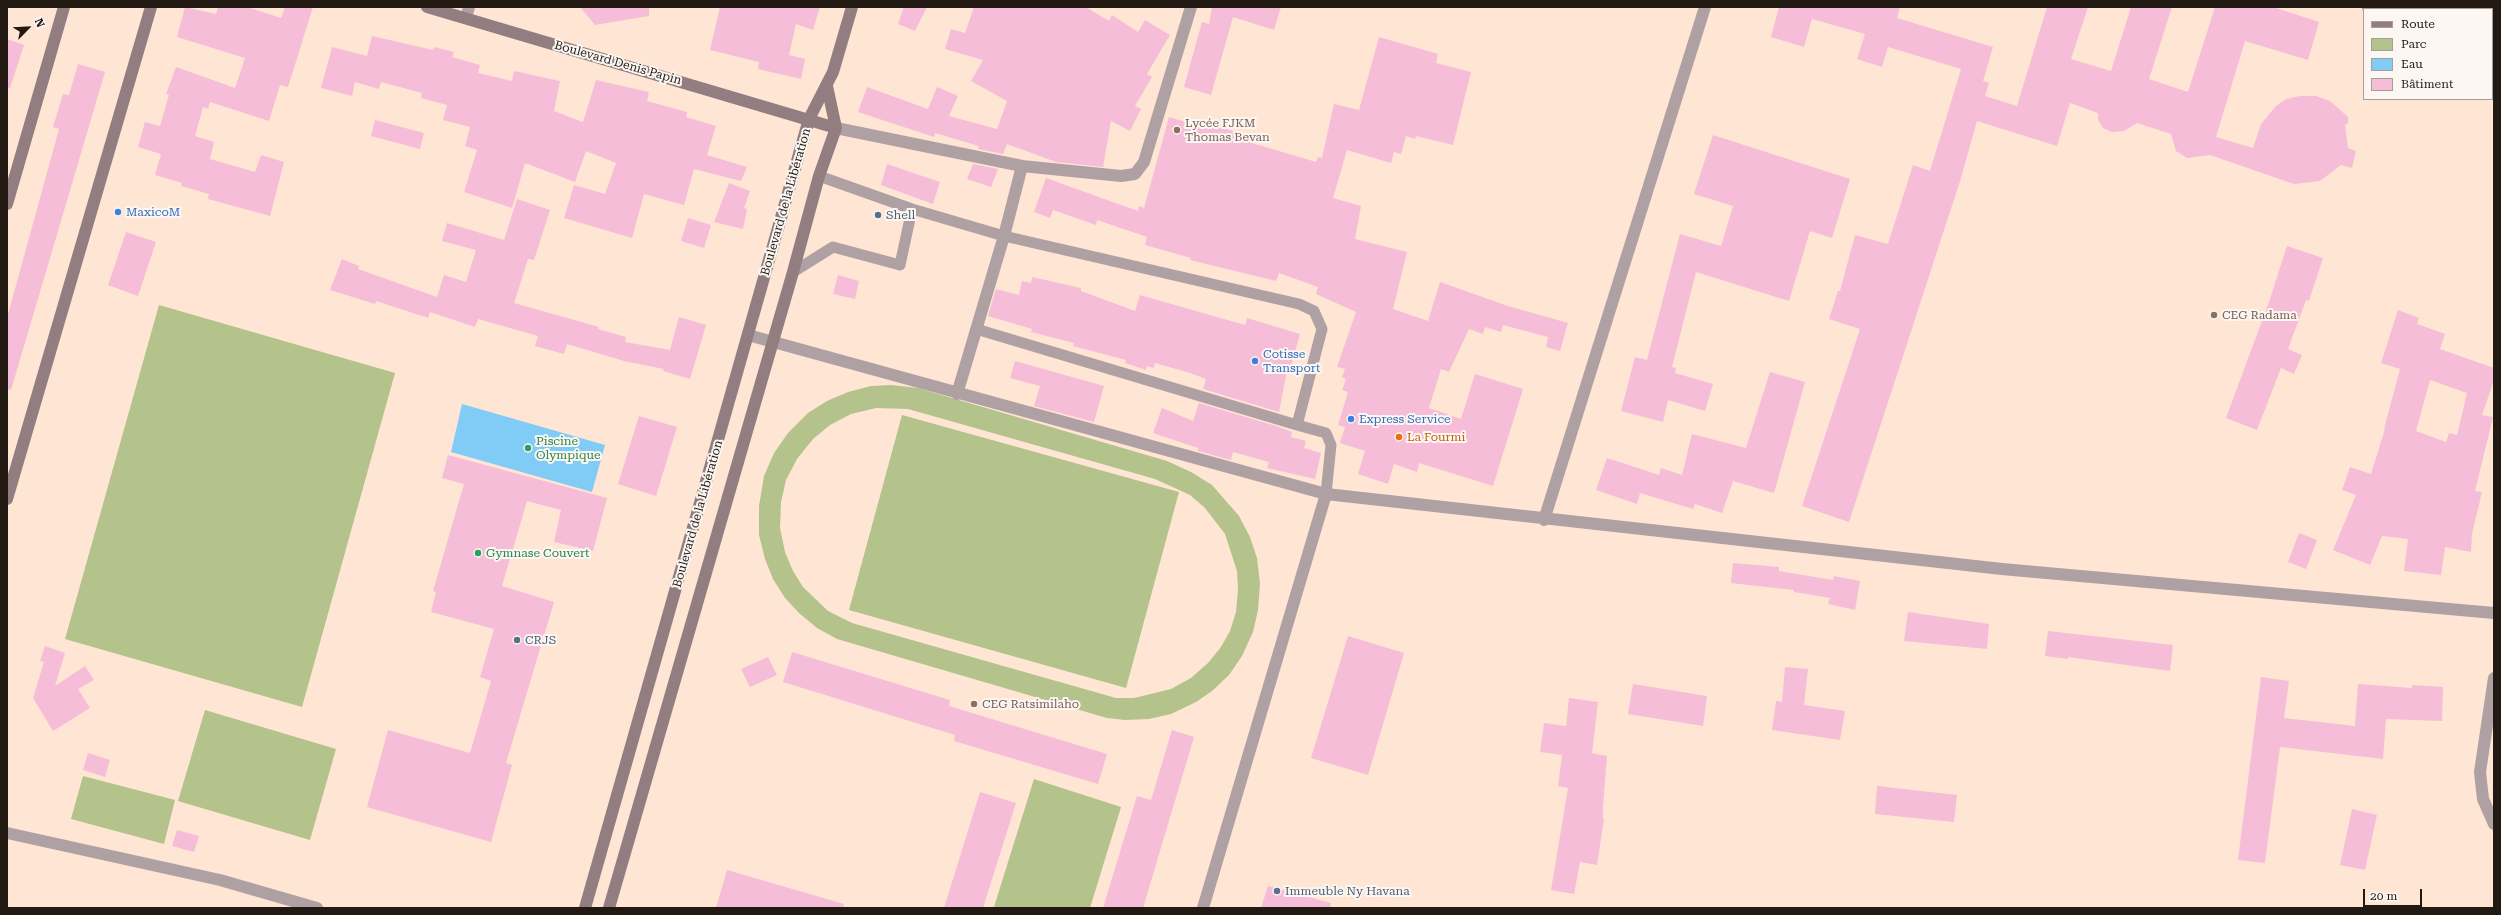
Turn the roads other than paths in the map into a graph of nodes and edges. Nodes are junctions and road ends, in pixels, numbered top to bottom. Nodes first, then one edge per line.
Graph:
1 (64, 7) edge
2 (151, 7) edge
3 (427, 7) edge
4 (852, 7) edge
5 (1190, 7) edge
6 (1704, 7) edge
7 (468, 13) edge
8 (827, 86) junction
9 (809, 119) junction
10 (836, 128) junction
11 (1022, 166) junction
12 (819, 176) junction
13 (7, 204) edge
14 (912, 209) junction
15 (1004, 236) junction
16 (793, 272) junction
17 (976, 329) junction
18 (748, 336) junction
19 (773, 342) junction
20 (957, 394) junction
21 (1297, 425) junction
22 (1326, 494) junction
23 (7, 499) edge
24 (1544, 520) junction
25 (2494, 613) edge
26 (2494, 678) edge
27 (2488, 798) edge
28 (2494, 824) edge
29 (7, 833) edge
30 (317, 908) edge
31 (585, 908) edge
32 (608, 908) edge
33 (1203, 908) edge

1 - 13 main road
2 - 23 main road
3 - 7 main road, Boulevard Denis Papin
4 - 8 main road, Boulevard de la Libération
5 - 11 street
6 - 24 street
7 - 9 main road, Boulevard Denis Papin
8 - 9 main road, Boulevard de la Libération
8 - 10 main road
9 - 10 main road, Boulevard Denis Papin
9 - 18 main road, Boulevard de la Libération
10 - 11 street
10 - 12 main road, Boulevard de la Libération
11 - 15 street
12 - 14 lane
12 - 16 main road, Boulevard de la Libération
14 - 15 lane
14 - 16 lane
15 - 17 street
15 - 21 lane
16 - 19 main road, Boulevard de la Libération
17 - 20 street
17 - 21 lane
18 - 19 street
18 - 31 main road, Boulevard de la Libération
19 - 20 street
19 - 32 main road, Boulevard de la Libération
20 - 22 street
21 - 22 lane
22 - 24 street
22 - 33 street
24 - 25 street
26 - 27 street
27 - 28 street
29 - 30 street

